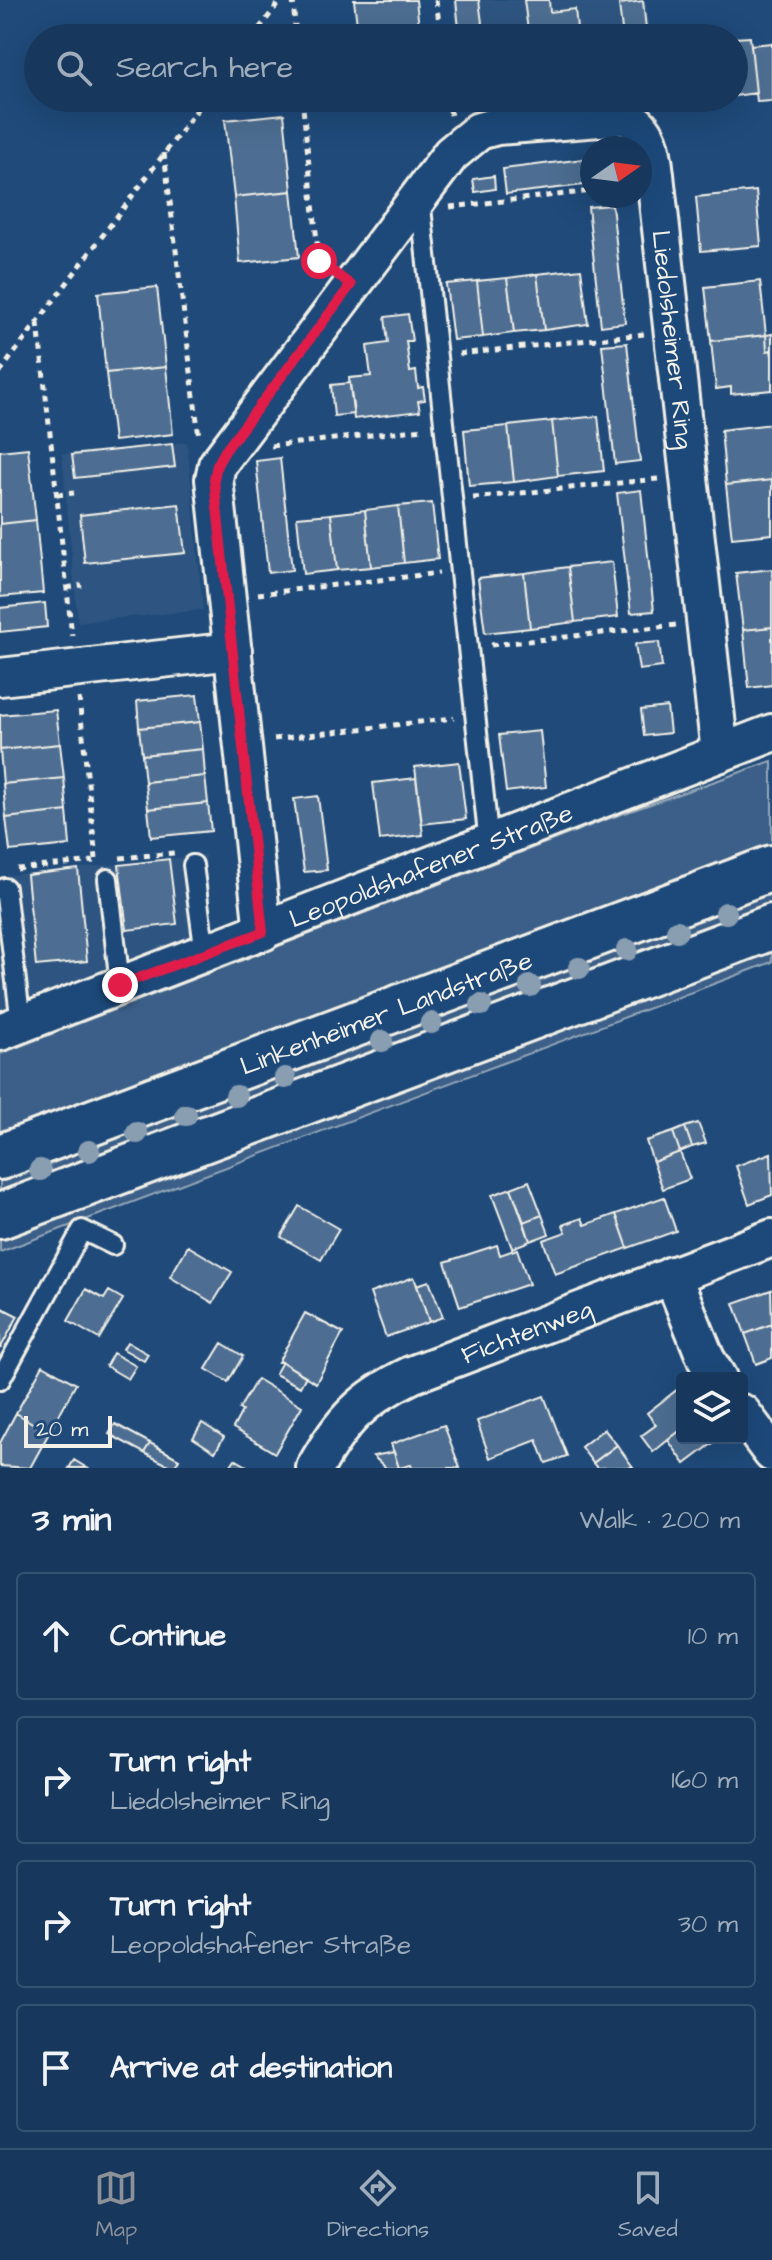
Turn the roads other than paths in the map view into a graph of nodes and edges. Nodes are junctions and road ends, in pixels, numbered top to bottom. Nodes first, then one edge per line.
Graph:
1 (421, 202) junction
2 (233, 651) junction
3 (0, 677) edge
4 (772, 733) edge
5 (720, 753) junction
6 (489, 844) junction
7 (193, 865) dead end
8 (772, 868) edge
9 (108, 879) dead end
10 (5, 888) dead end
11 (772, 927) edge
12 (263, 932) junction
13 (205, 954) junction
14 (120, 985) junction
15 (10, 1028) edge
16 (0, 1157) edge
17 (0, 1216) edge
18 (772, 1238) edge
19 (113, 1245) dead end
20 (672, 1275) junction
21 (714, 1372) edge
22 (0, 1380) edge
23 (748, 1421) edge
24 (772, 1453) edge
25 (315, 1468) edge

1 - 2 street, Liedolsheimer Ring
1 - 5 street, Liedolsheimer Ring
1 - 6 lane
2 - 3 street
2 - 12 street
4 - 5 street, Leopoldshafener Straße
5 - 6 street, Leopoldshafener Straße
6 - 12 street, Leopoldshafener Straße
7 - 13 lane
8 - 16 main road, Linkenheimer Landstraße
9 - 14 lane
10 - 15 lane
11 - 17 main road, Linkenheimer Landstraße
12 - 13 street, Leopoldshafener Straße
13 - 14 street, Leopoldshafener Straße
14 - 15 street, Leopoldshafener Straße
18 - 20 street, Fichtenweg
19 - 22 lane
20 - 21 street
20 - 25 street, Fichtenweg
23 - 24 street

